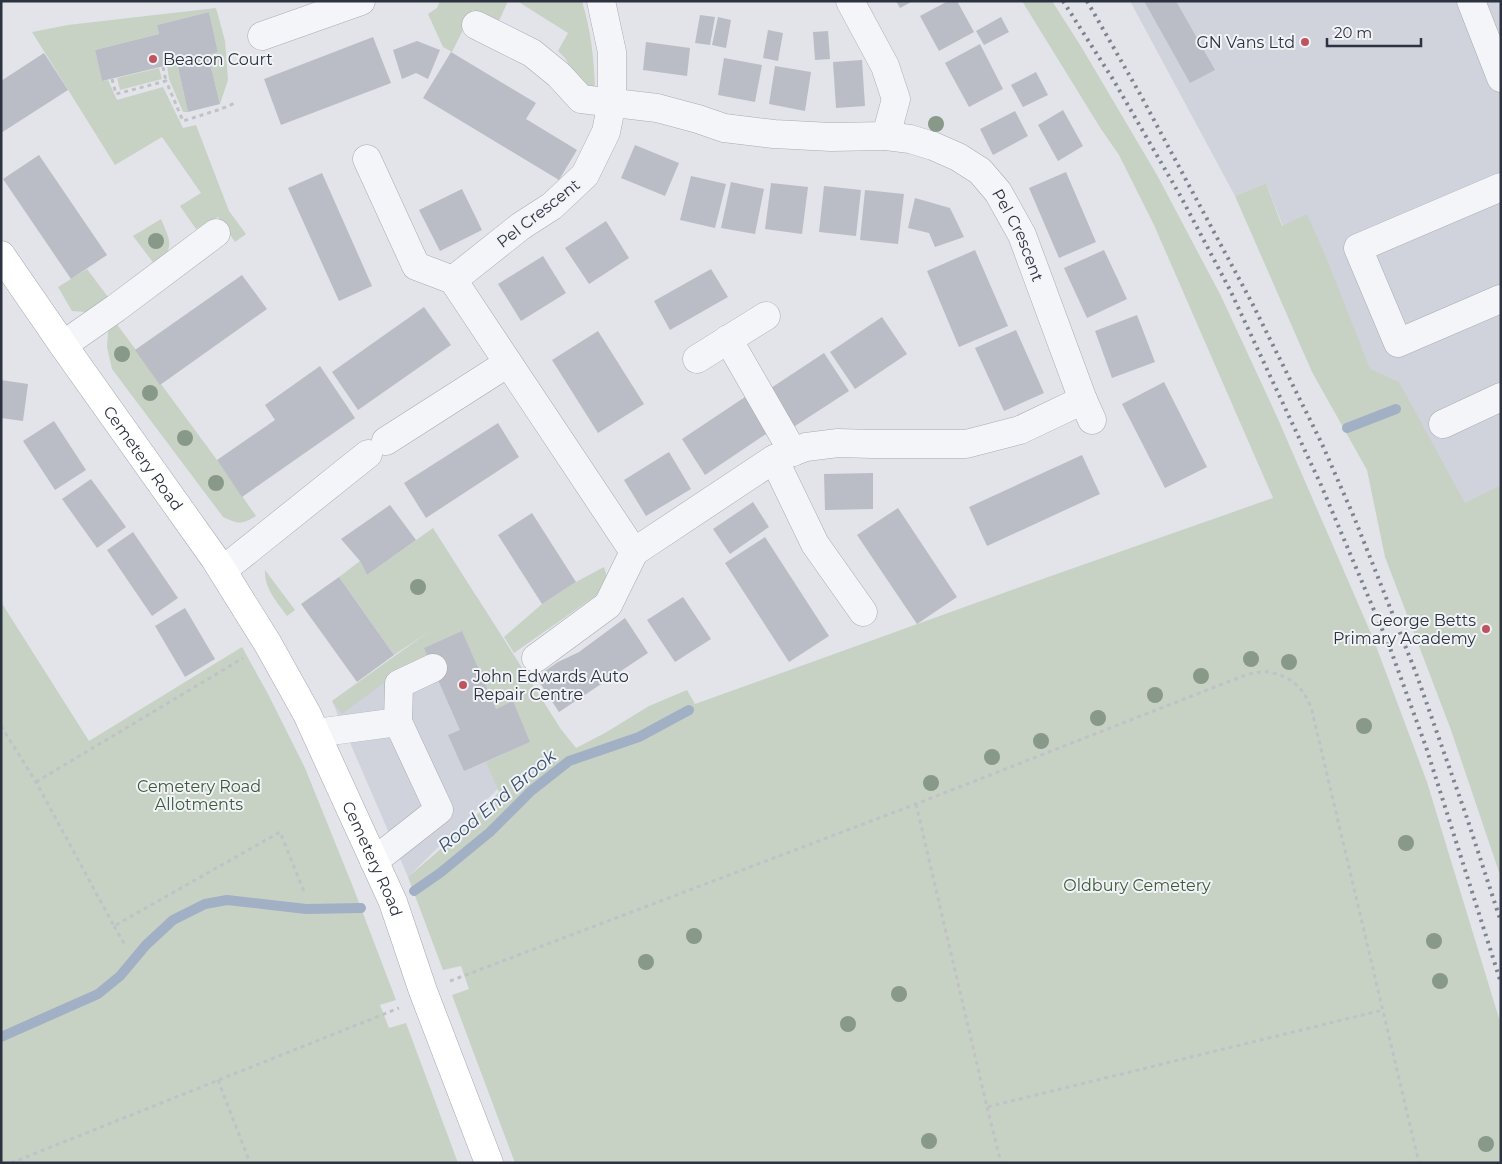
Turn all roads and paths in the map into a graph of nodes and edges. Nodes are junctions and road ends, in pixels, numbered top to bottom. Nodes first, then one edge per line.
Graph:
1 (361, 1) edge
2 (601, 1) edge
3 (850, 1) edge
4 (1471, 1) edge
5 (476, 25) dead end
6 (262, 36) dead end
7 (162, 67) dead end
8 (1501, 78) edge
9 (112, 79) dead end
10 (166, 81) junction
11 (612, 102) junction
12 (235, 103) dead end
13 (886, 136) junction
14 (367, 159) dead end
15 (1501, 187) edge
16 (216, 233) dead end
17 (5, 268) edge
18 (453, 280) junction
19 (1500, 299) edge
20 (766, 316) dead end
21 (728, 338) junction
22 (62, 345) junction
23 (697, 359) dead end
24 (508, 363) junction
25 (1501, 397) edge
26 (1443, 424) dead end
27 (784, 456) junction
28 (634, 552) junction
29 (222, 570) junction
30 (863, 612) dead end
31 (268, 644) junction
32 (536, 658) dead end
33 (433, 668) dead end
34 (398, 722) junction
35 (1, 726) edge
36 (316, 733) junction
37 (36, 782) junction
38 (916, 804) junction
39 (374, 861) junction
40 (304, 894) dead end
41 (114, 926) junction
42 (126, 947) dead end
43 (423, 992) junction
44 (1383, 1010) junction
45 (218, 1080) junction
46 (988, 1107) junction
47 (11, 1163) edge
48 (250, 1163) edge
49 (489, 1163) edge
50 (1001, 1163) edge
51 (1419, 1163) edge

1 - 6 street
2 - 11 street, Pel Crescent
3 - 13 street
4 - 8 street
5 - 11 street
7 - 10 path
9 - 10 path
10 - 12 path
11 - 13 street, Pel Crescent
11 - 18 street, Pel Crescent
13 - 27 street, Pel Crescent
14 - 18 street
15 - 19 street
16 - 22 street
17 - 22 main road, Cemetery Road
18 - 24 street
20 - 21 street
21 - 23 street
21 - 27 street
22 - 29 main road, Cemetery Road
24 - 28 street
24 - 29 street
25 - 26 street
27 - 28 street, Pel Crescent
27 - 30 street
28 - 32 street
29 - 31 main road, Cemetery Road
31 - 36 main road, Cemetery Road
31 - 37 path
33 - 34 street
34 - 36 street
34 - 39 street
35 - 37 path
36 - 39 main road, Cemetery Road
37 - 41 path
38 - 43 path
38 - 44 path
38 - 46 path
39 - 43 main road, Cemetery Road
40 - 41 path
41 - 42 path
43 - 45 path
43 - 49 main road, Cemetery Road
44 - 46 path
44 - 51 path
45 - 47 path
45 - 48 path
46 - 50 path

